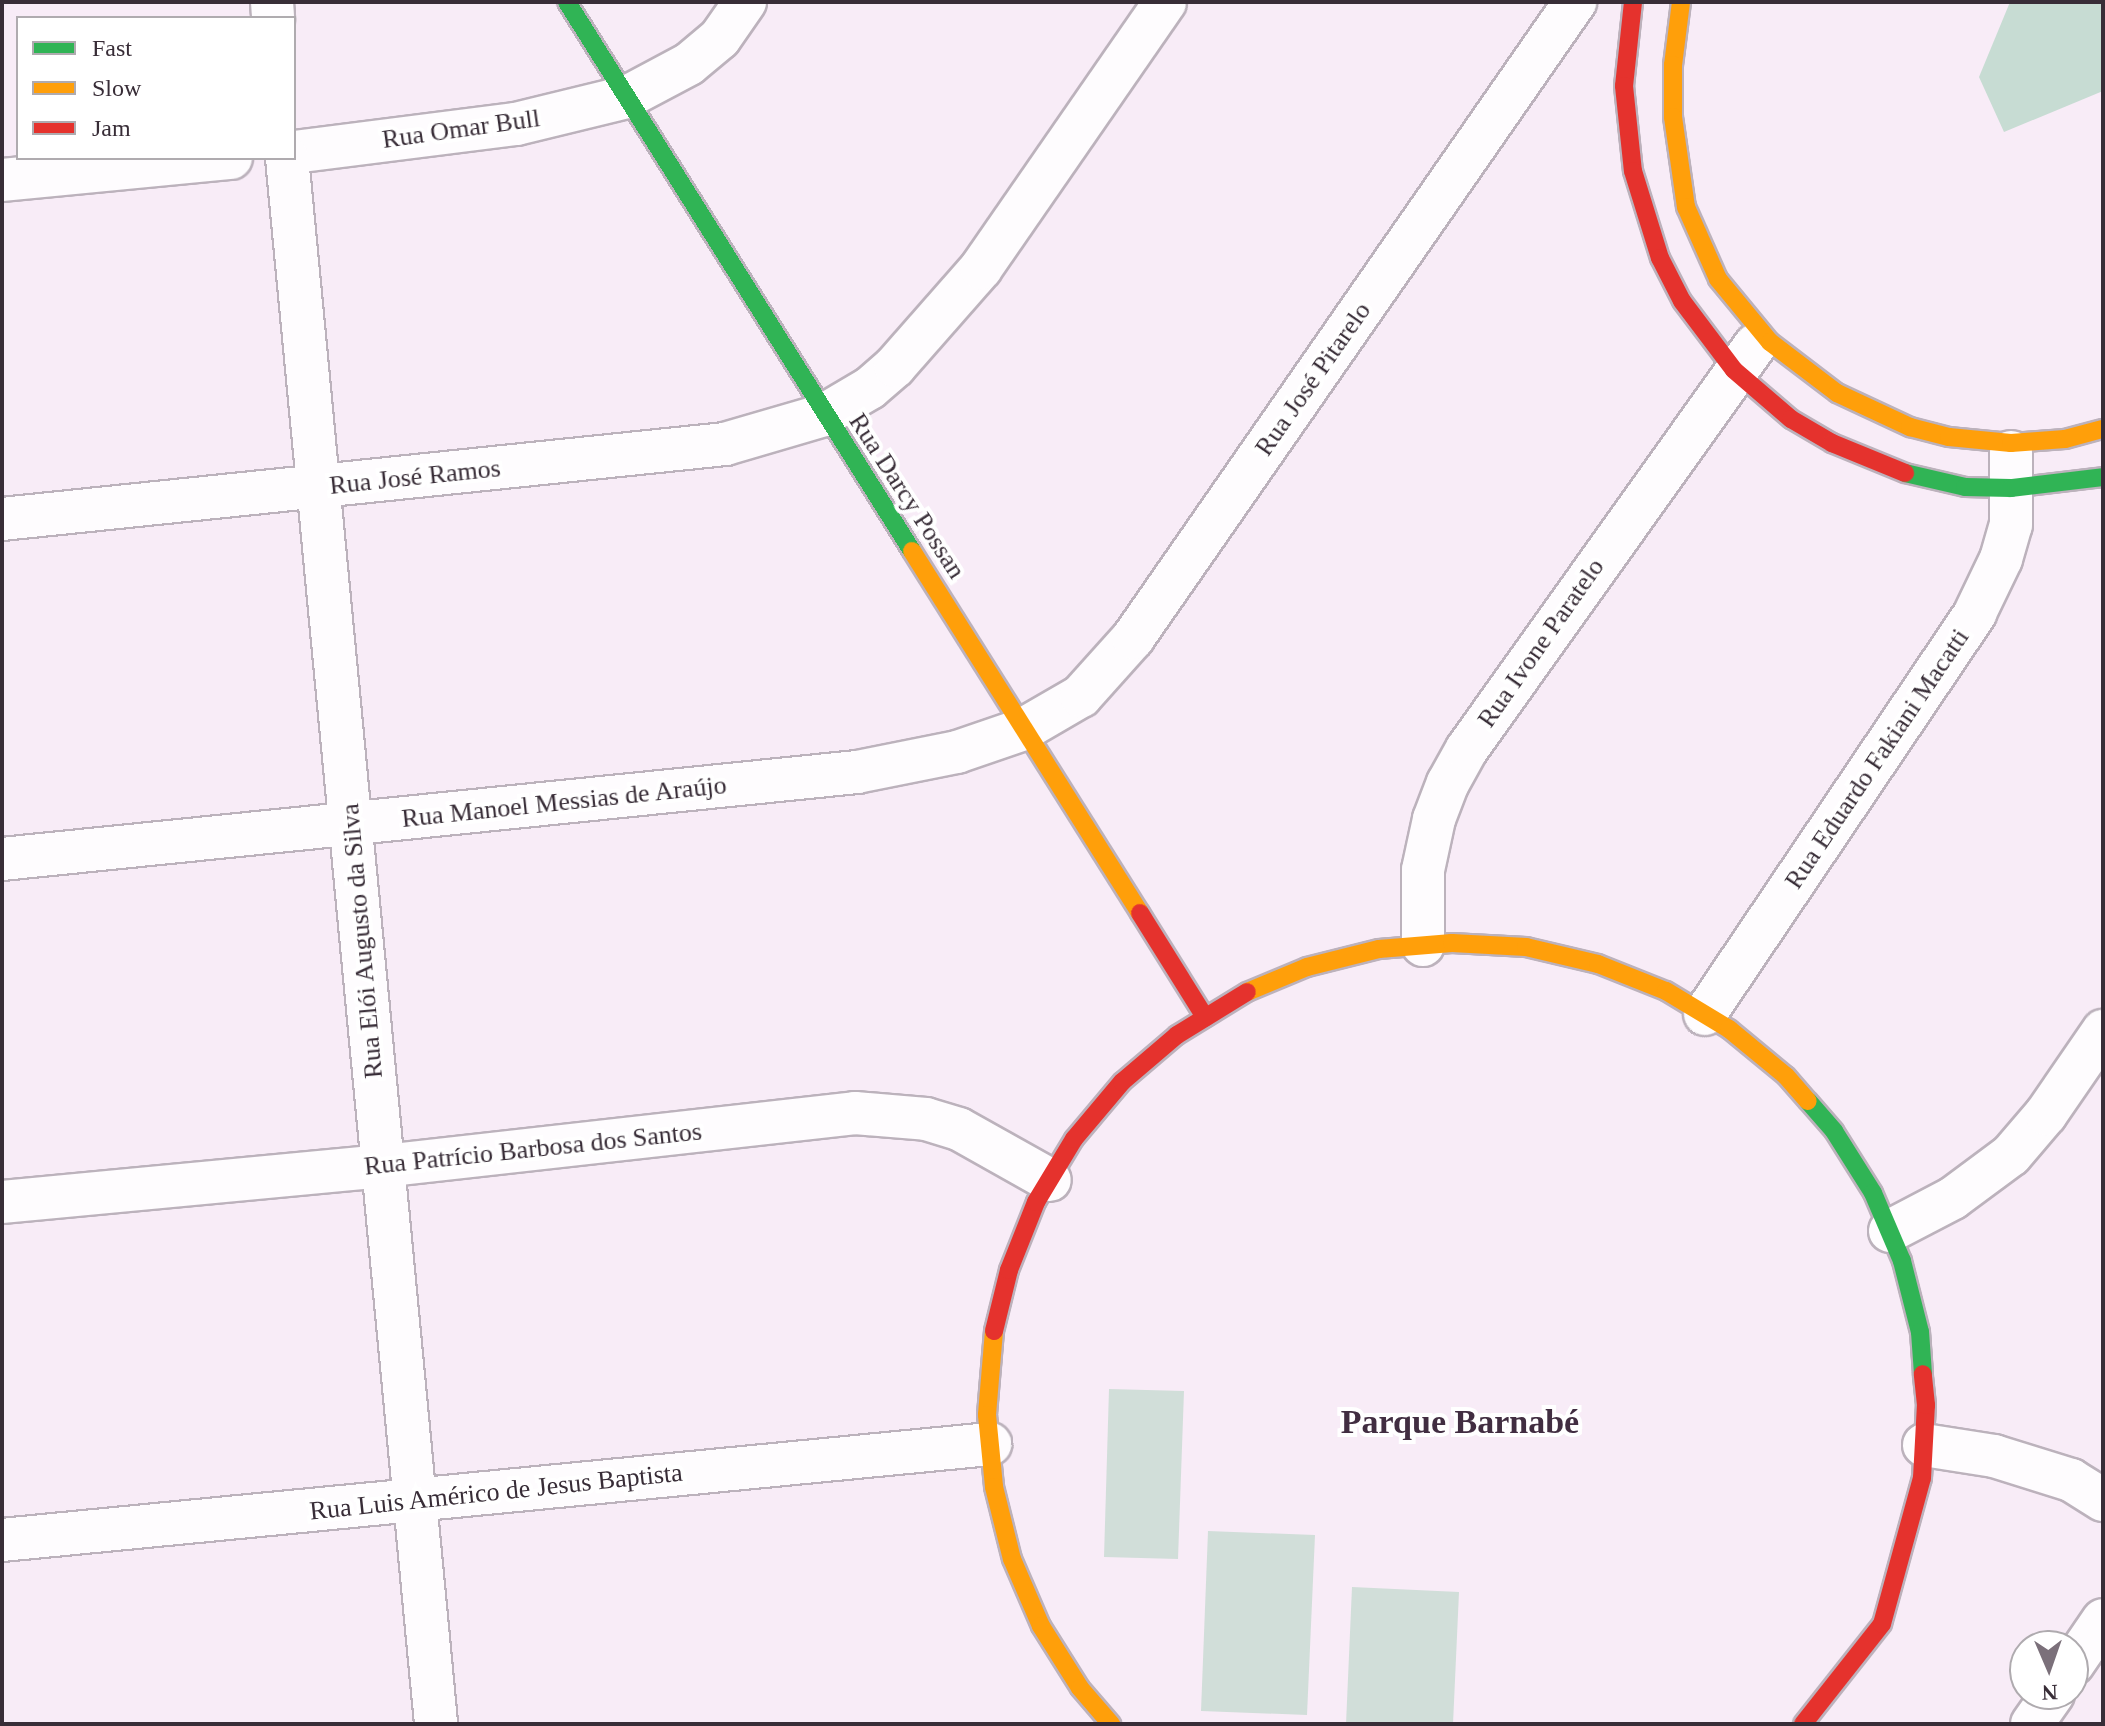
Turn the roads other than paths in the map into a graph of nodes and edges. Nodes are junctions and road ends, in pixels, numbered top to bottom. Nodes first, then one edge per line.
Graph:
1 (567, 2) edge
2 (745, 2) edge
3 (1165, 2) edge
4 (1575, 2) edge
5 (1633, 2) edge
6 (1681, 2) edge
7 (627, 97) junction
8 (296, 152) edge
9 (210, 160) edge
10 (287, 160) edge
11 (2, 180) edge
12 (1763, 334) junction
13 (1734, 370) junction
14 (824, 415) junction
15 (2103, 429) edge
16 (2011, 443) junction
17 (2103, 477) edge
18 (318, 487) junction
19 (2011, 488) junction
20 (2, 519) edge
21 (1024, 729) junction
22 (351, 824) junction
23 (2, 859) edge
24 (1423, 945) junction
25 (1705, 1014) junction
26 (1205, 1017) junction
27 (2103, 1031) edge
28 (383, 1166) junction
29 (1050, 1180) junction
30 (2, 1202) edge
31 (1890, 1231) junction
32 (990, 1444) junction
33 (1924, 1445) junction
34 (415, 1500) junction
35 (2103, 1500) edge
36 (2, 1540) edge
37 (2103, 1620) edge
38 (2089, 1641) edge
39 (1097, 1719) edge
40 (1814, 1720) edge
41 (436, 1724) edge

1 - 7 street, Rua Darcy Possan
2 - 7 street, Rua Omar Bull
3 - 14 street, Rua José Ramos
4 - 21 street, Rua José Pitarelo
5 - 13 street
6 - 12 street
7 - 8 street, Rua Omar Bull
7 - 14 street, Rua Darcy Possan
9 - 11 street
10 - 18 street, Rua Elói Augusto da Silva
12 - 13 street, Rua Ivone Paratelo
12 - 16 street
13 - 19 street
13 - 24 street, Rua Ivone Paratelo
14 - 18 street, Rua José Ramos
14 - 21 street, Rua Darcy Possan
15 - 16 street
16 - 19 street, Rua Eduardo Fakiani Macatti
17 - 19 street
18 - 20 street, Rua José Ramos
18 - 22 street, Rua Elói Augusto da Silva
19 - 25 street, Rua Eduardo Fakiani Macatti
21 - 22 street, Rua Manoel Messias de Araújo
21 - 26 street, Rua Darcy Possan
22 - 23 street, Rua Manoel Messias de Araújo
22 - 28 street, Rua Elói Augusto da Silva
24 - 25 street
24 - 26 street
25 - 31 street
26 - 29 street
27 - 31 street
28 - 29 street, Rua Patrício Barbosa dos Santos
28 - 30 street, Rua Patrício Barbosa dos Santos
28 - 34 street, Rua Elói Augusto da Silva
29 - 32 street
31 - 33 street
32 - 34 street, Rua Luis Américo de Jesus Baptista
32 - 39 street
33 - 35 street
33 - 40 street
34 - 36 street, Rua Luis Américo de Jesus Baptista
34 - 41 street, Rua Elói Augusto da Silva
37 - 38 street

